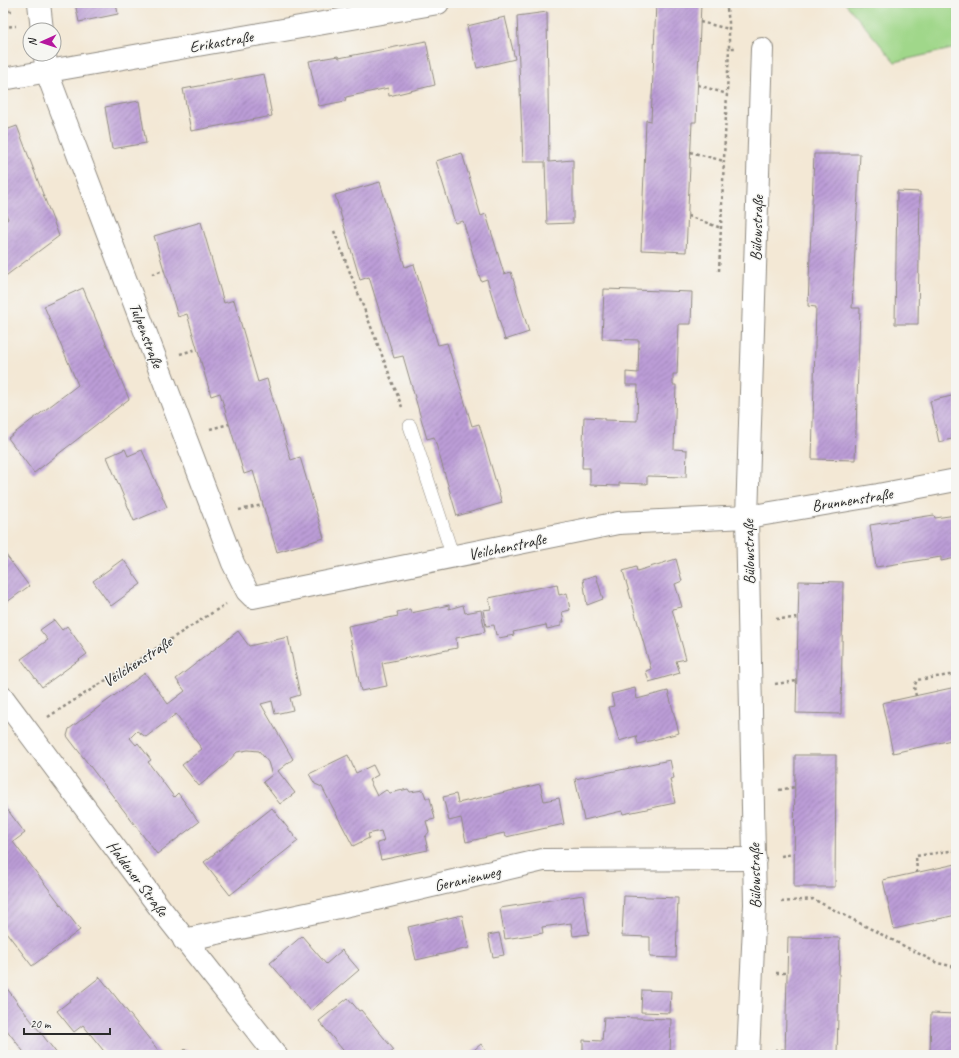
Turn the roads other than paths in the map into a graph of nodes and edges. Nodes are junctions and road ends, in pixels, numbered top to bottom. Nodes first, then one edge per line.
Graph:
1 (39, 3) edge
2 (438, 4) edge
3 (41, 22) edge
4 (762, 50) road end
5 (62, 60) edge
6 (46, 62) edge
7 (3, 79) edge
8 (410, 426) road end
9 (956, 480) edge
10 (747, 517) junction
11 (453, 557) junction
12 (269, 594) joint
13 (3, 698) edge
14 (754, 859) junction
15 (184, 940) junction
16 (276, 1055) edge
17 (748, 1055) edge

1 - 3 street
2 - 5 street, Erikastraße
4 - 10 street, Bülowstraße
6 - 7 street, Erikastraße
6 - 12 street, Tulpenstraße
8 - 11 lane
9 - 10 street, Brunnenstraße
10 - 11 street, Veilchenstraße
10 - 14 street, Bülowstraße
11 - 12 street, Veilchenstraße
13 - 15 street, Haldener Straße
14 - 15 street, Geranienweg
14 - 17 street, Bülowstraße
15 - 16 street, Haldener Straße

